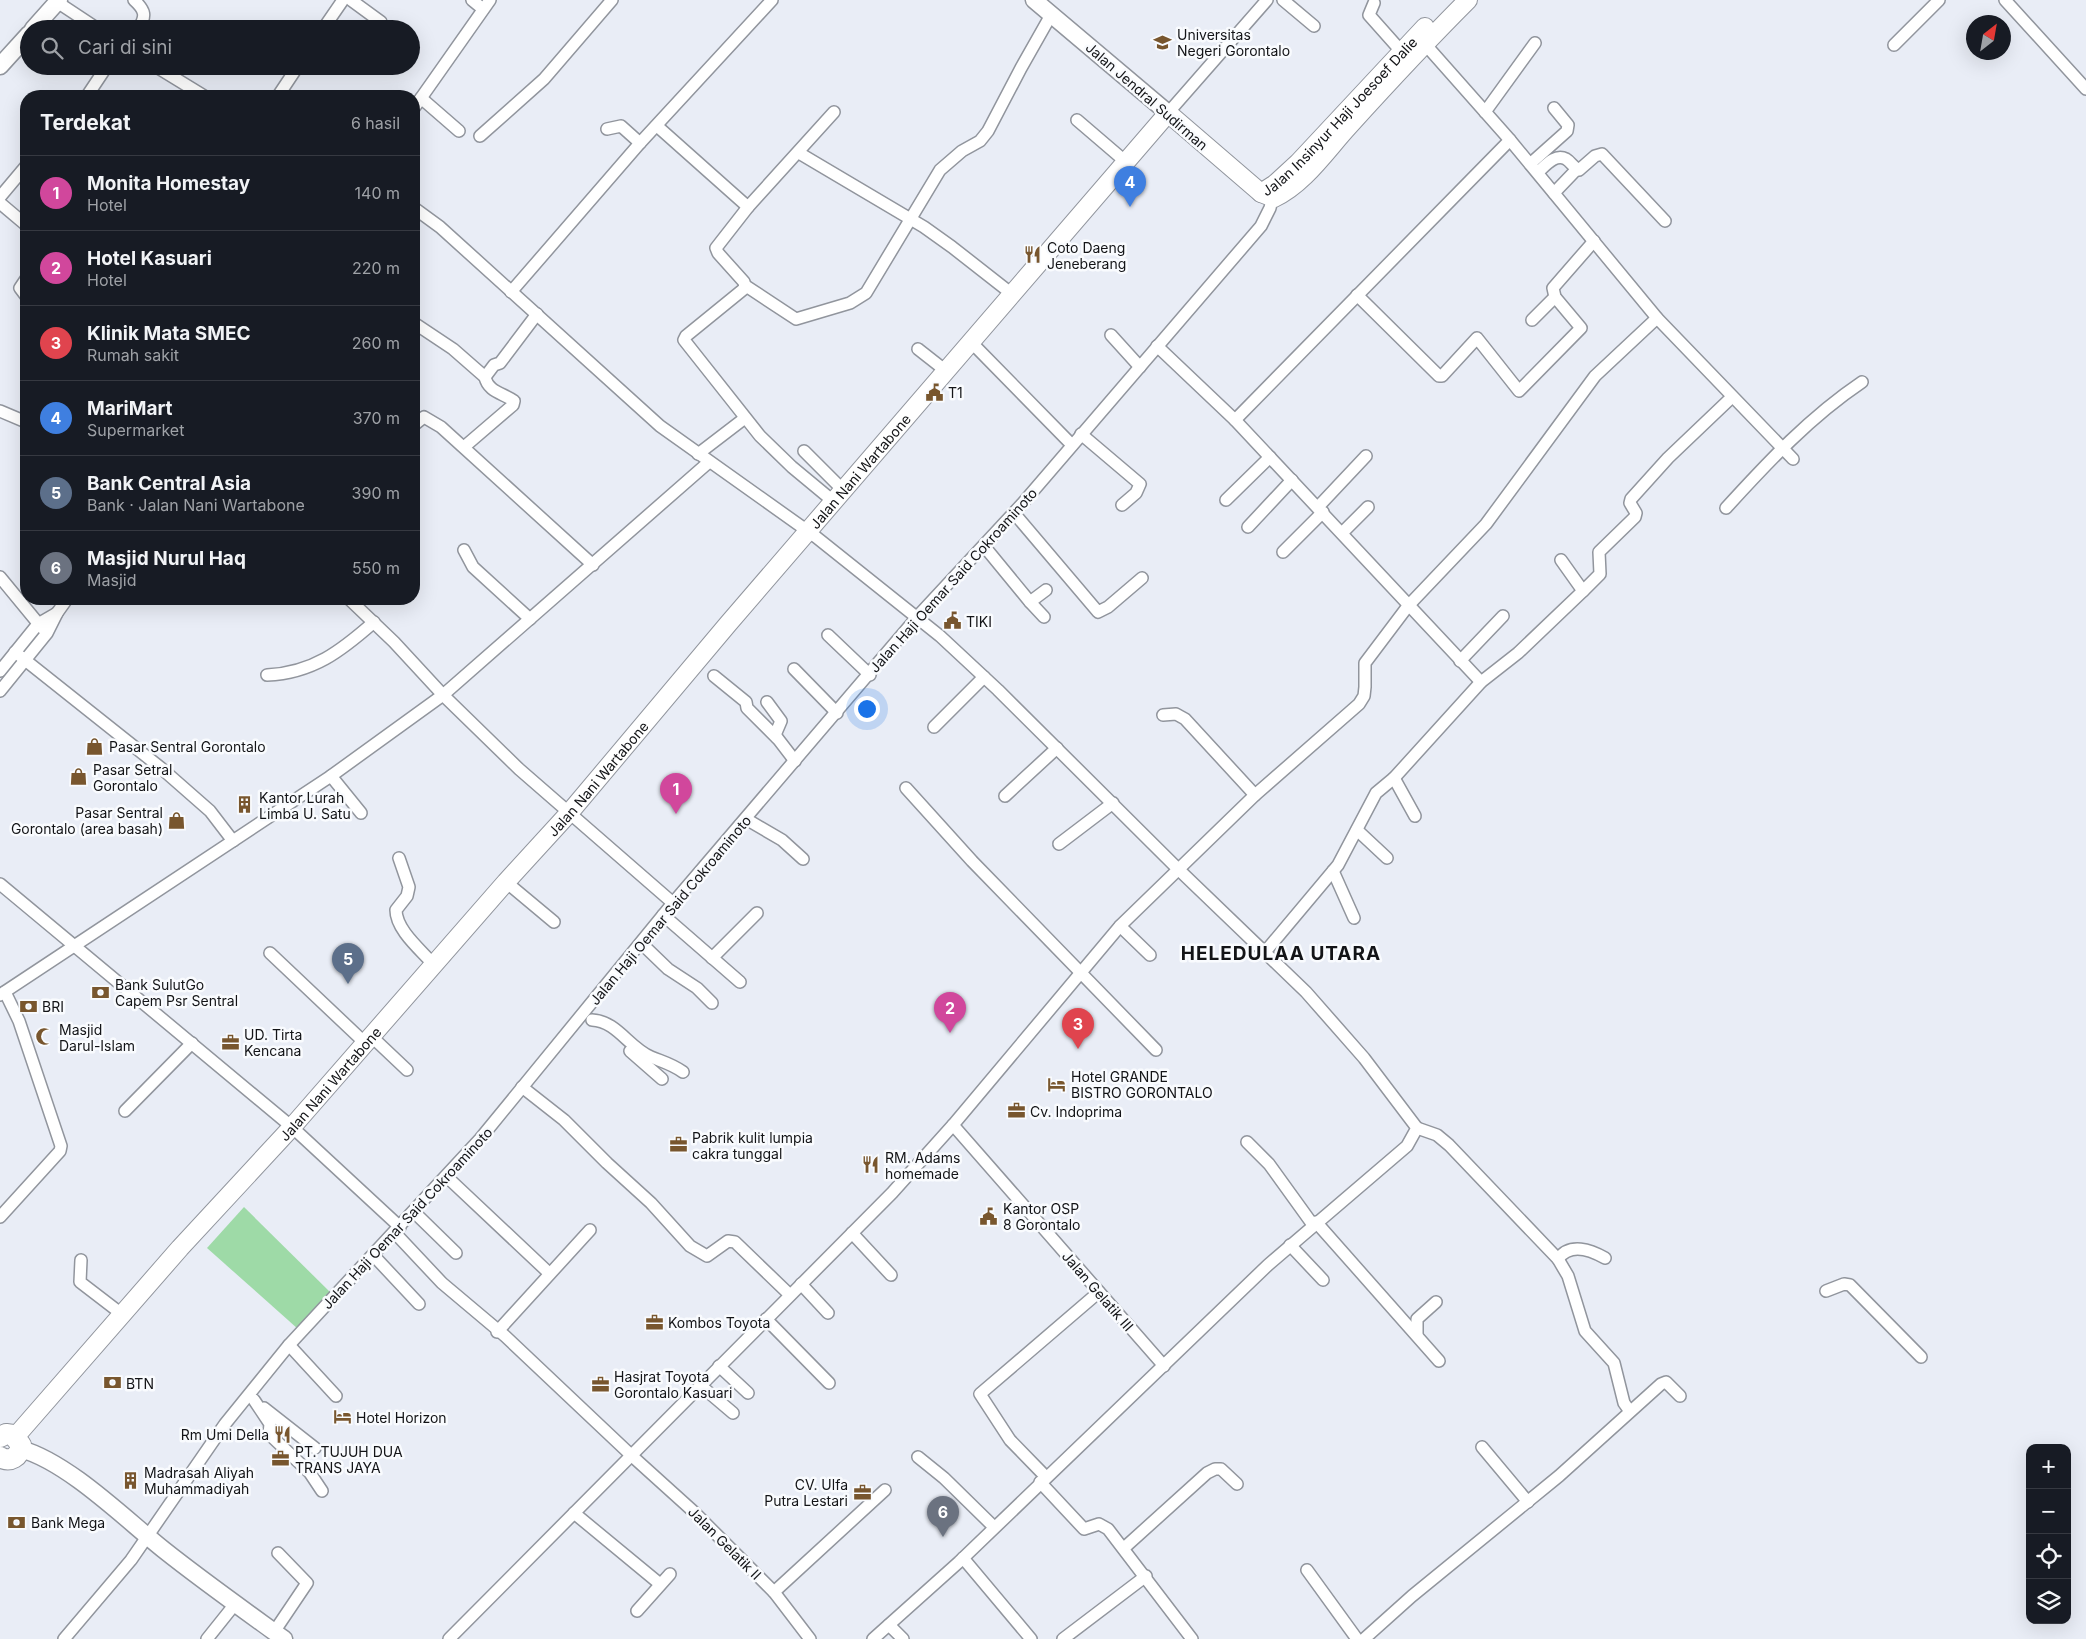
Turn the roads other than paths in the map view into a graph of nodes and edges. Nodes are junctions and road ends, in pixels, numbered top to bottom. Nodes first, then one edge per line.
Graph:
1 (134, 0) edge
2 (343, 0) edge
3 (351, 0) edge
4 (472, 0) edge
5 (612, 0) edge
6 (772, 0) edge
7 (1034, 0) edge
8 (1267, 0) edge
9 (1283, 0) edge
10 (1452, 0) edge
11 (1468, 0) edge
12 (1939, 0) edge
13 (2005, 0) edge
14 (58, 1) edge
15 (487, 4) edge
16 (1374, 4) dead end
17 (1051, 15) junction
18 (41, 20) edge
19 (85, 20) edge
20 (143, 20) edge
21 (329, 20) edge
22 (378, 20) edge
23 (1314, 26) dead end
24 (1427, 36) junction
25 (1535, 43) dead end
26 (20, 44) edge
27 (1894, 45) dead end
28 (1401, 51) junction
29 (0, 66) edge
30 (101, 75) edge
31 (170, 75) edge
32 (292, 75) edge
33 (91, 90) edge
34 (194, 90) edge
35 (282, 90) edge
36 (2086, 90) edge
37 (420, 99) edge
38 (420, 105) edge
39 (1554, 108) dead end
40 (834, 112) dead end
41 (1168, 112) junction
42 (1486, 112) junction
43 (1077, 120) dead end
44 (657, 126) junction
45 (607, 129) dead end
46 (459, 131) dead end
47 (480, 136) dead end
48 (1510, 140) junction
49 (640, 143) junction
50 (800, 153) junction
51 (1126, 162) junction
52 (1534, 168) junction
53 (1577, 169) junction
54 (20, 173) edge
55 (1270, 192) junction
56 (1554, 193) junction
57 (0, 197) edge
58 (0, 203) edge
59 (748, 207) junction
60 (420, 212) edge
61 (909, 219) junction
62 (20, 220) edge
63 (1665, 221) dead end
64 (1594, 241) junction
65 (746, 286) junction
66 (511, 292) junction
67 (1012, 294) junction
68 (1357, 295) junction
69 (1555, 297) junction
70 (537, 314) junction
71 (1657, 318) junction
72 (1532, 320) dead end
73 (420, 327) edge
74 (1110, 335) dead end
75 (971, 342) junction
76 (1157, 346) junction
77 (918, 349) dead end
78 (1140, 367) junction
79 (946, 371) junction
80 (485, 377) junction
81 (1862, 382) dead end
82 (1732, 397) junction
83 (0, 411) edge
84 (745, 418) junction
85 (20, 419) edge
86 (420, 420) edge
87 (1235, 420) junction
88 (1081, 434) junction
89 (1072, 445) junction
90 (464, 447) junction
91 (1782, 447) junction
92 (804, 451) dead end
93 (698, 454) junction
94 (1366, 456) dead end
95 (1270, 457) junction
96 (1793, 459) dead end
97 (710, 462) junction
98 (1292, 480) junction
99 (838, 495) junction
100 (1226, 500) dead end
101 (1122, 504) dead end
102 (1368, 507) dead end
103 (1726, 508) dead end
104 (1320, 509) junction
105 (1014, 513) junction
106 (1248, 527) dead end
107 (808, 531) junction
108 (1342, 534) junction
109 (984, 546) junction
110 (464, 550) dead end
111 (1283, 552) dead end
112 (1561, 560) dead end
113 (593, 565) junction
114 (0, 577) edge
115 (1142, 578) dead end
116 (1046, 590) dead end
117 (1583, 590) junction
118 (20, 602) edge
119 (1030, 602) junction
120 (23, 605) edge
121 (62, 605) edge
122 (356, 605) edge
123 (1408, 606) junction
124 (56, 613) junction
125 (918, 616) junction
126 (1502, 616) dead end
127 (1044, 617) dead end
128 (530, 619) junction
129 (374, 622) junction
130 (38, 624) junction
131 (47, 633) junction
132 (828, 635) dead end
133 (15, 652) junction
134 (25, 660) junction
135 (1460, 660) junction
136 (794, 669) dead end
137 (0, 671) edge
138 (267, 675) dead end
139 (870, 675) junction
140 (714, 676) dead end
141 (984, 676) junction
142 (1481, 682) junction
143 (0, 691) edge
144 (442, 695) junction
145 (766, 702) dead end
146 (837, 712) junction
147 (1163, 716) dead end
148 (934, 727) dead end
149 (777, 738) junction
150 (1057, 748) junction
151 (795, 761) junction
152 (331, 776) junction
153 (1394, 778) junction
154 (906, 788) dead end
155 (1255, 795) junction
156 (1005, 796) dead end
157 (1113, 803) junction
158 (570, 812) junction
159 (361, 813) dead end
160 (1415, 816) dead end
161 (746, 819) junction
162 (1357, 830) junction
163 (234, 841) junction
164 (1059, 844) dead end
165 (399, 858) dead end
166 (1387, 858) dead end
167 (803, 859) dead end
168 (1177, 868) junction
169 (1333, 871) junction
170 (506, 882) junction
171 (0, 884) edge
172 (672, 903) junction
173 (757, 913) dead end
174 (663, 915) junction
175 (1354, 918) dead end
176 (554, 922) dead end
177 (1120, 926) junction
178 (640, 943) junction
179 (74, 945) junction
180 (1264, 952) junction
181 (270, 953) dead end
182 (1150, 956) dead end
183 (712, 958) junction
184 (434, 965) junction
185 (1080, 971) junction
186 (740, 982) dead end
187 (3, 993) edge
188 (712, 1003) dead end
189 (588, 1017) junction
190 (367, 1039) junction
191 (192, 1043) junction
192 (1156, 1050) dead end
193 (407, 1070) dead end
194 (683, 1072) dead end
195 (662, 1079) dead end
196 (522, 1088) junction
197 (125, 1111) dead end
198 (953, 1125) junction
199 (292, 1127) junction
200 (1417, 1128) junction
201 (1247, 1142) dead end
202 (447, 1177) junction
203 (414, 1212) junction
204 (0, 1217) edge
205 (1315, 1223) junction
206 (398, 1230) junction
207 (590, 1230) dead end
208 (852, 1233) junction
209 (1290, 1246) junction
210 (456, 1253) dead end
211 (374, 1256) junction
212 (1605, 1258) dead end
213 (1558, 1259) junction
214 (81, 1260) dead end
215 (549, 1273) junction
216 (891, 1275) dead end
217 (1323, 1280) dead end
218 (801, 1284) junction
219 (1826, 1291) dead end
220 (1099, 1292) junction
221 (790, 1295) junction
222 (1436, 1302) dead end
223 (418, 1304) dead end
224 (828, 1313) dead end
225 (123, 1315) junction
226 (766, 1319) junction
227 (497, 1332) junction
228 (1417, 1334) junction
229 (289, 1344) junction
230 (1921, 1357) dead end
231 (1439, 1361) dead end
232 (719, 1366) junction
233 (1164, 1366) junction
234 (829, 1383) dead end
235 (700, 1385) junction
236 (1674, 1390) dead end
237 (748, 1393) dead end
238 (336, 1396) dead end
239 (250, 1397) junction
240 (1629, 1410) junction
241 (733, 1413) dead end
242 (6, 1446) edge
243 (1482, 1447) dead end
244 (315, 1448) dead end
245 (632, 1456) junction
246 (918, 1457) dead end
247 (1043, 1480) junction
248 (1237, 1484) dead end
249 (885, 1490) dead end
250 (322, 1491) dead end
251 (1528, 1502) junction
252 (574, 1513) junction
253 (994, 1527) junction
254 (148, 1536) junction
255 (1124, 1548) junction
256 (278, 1552) dead end
257 (963, 1558) junction
258 (1307, 1570) dead end
259 (670, 1574) dead end
260 (1146, 1576) junction
261 (660, 1584) junction
262 (774, 1592) junction
263 (234, 1604) junction
264 (637, 1611) dead end
265 (889, 1625) junction
266 (279, 1635) edge
267 (64, 1639) edge
268 (207, 1639) edge
269 (449, 1639) edge
270 (810, 1639) edge
271 (873, 1639) edge
272 (903, 1639) edge
273 (1031, 1639) edge
274 (1062, 1639) edge
275 (1192, 1639) edge
276 (1357, 1639) edge
277 (1364, 1639) edge

1 - 20 street
2 - 21 street
3 - 22 street
4 - 15 street
5 - 47 street
6 - 44 street
7 - 17 street, Jalan Jendral Sudirman
8 - 41 street
9 - 23 street
10 - 24 main road, Jalan Insinyur Haji Joesoef Dalie
11 - 24 main road, Jalan Insinyur Haji Joesoef Dalie
12 - 27 street
13 - 36 street
14 - 18 street
14 - 19 street
15 - 37 street
16 - 28 street
17 - 41 street, Jalan Jendral Sudirman
17 - 61 street
24 - 28 main road, Jalan Insinyur Haji Joesoef Dalie
24 - 42 street
24 - 55 main road, Jalan Insinyur Haji Joesoef Dalie
25 - 42 street
26 - 29 street
28 - 55 main road, Jalan Insinyur Haji Joesoef Dalie
30 - 33 street
31 - 34 street
32 - 35 street
38 - 46 street
39 - 52 street
40 - 50 street
41 - 51 main road, Jalan Nani Wartabone
41 - 55 main road, Jalan Jendral Sudirman
42 - 48 street
43 - 51 street
44 - 49 street
44 - 59 street
45 - 49 street
48 - 52 street
48 - 68 street
49 - 66 street
50 - 59 street
50 - 61 street
51 - 67 main road, Jalan Nani Wartabone
52 - 53 street
52 - 56 street
53 - 56 street
53 - 63 street
54 - 57 street
55 - 76 street, Jalan Haji Oemar Said Cokroaminoto
56 - 64 street
58 - 62 street
59 - 65 street
60 - 66 street
61 - 65 street
61 - 67 street
64 - 69 street
64 - 71 street
65 - 84 street
66 - 70 street
67 - 75 main road, Jalan Nani Wartabone
68 - 69 street
68 - 87 street
69 - 72 street
70 - 80 street
70 - 93 street
71 - 82 street
71 - 123 street
73 - 80 street
74 - 78 street
75 - 79 main road, Jalan Nani Wartabone
75 - 89 street
76 - 78 street, Jalan Haji Oemar Said Cokroaminoto
76 - 87 street
77 - 79 street
78 - 88 street, Jalan Haji Oemar Said Cokroaminoto
79 - 99 main road, Jalan Nani Wartabone
80 - 90 street
81 - 91 street
82 - 91 street
82 - 117 street
83 - 85 street
84 - 93 street
84 - 99 street
86 - 90 street
87 - 95 street
88 - 89 street, Jalan Haji Oemar Said Cokroaminoto
88 - 101 street
89 - 105 street, Jalan Haji Oemar Said Cokroaminoto
90 - 113 street
91 - 96 street
91 - 103 street
92 - 99 street
93 - 97 street
94 - 104 street
95 - 98 street
95 - 100 street
97 - 107 street
97 - 113 street
98 - 104 street
98 - 106 street
99 - 107 main road, Jalan Nani Wartabone
102 - 108 street
104 - 108 street
104 - 111 street
105 - 109 street, Jalan Haji Oemar Said Cokroaminoto
105 - 115 street
107 - 125 street
107 - 158 main road, Jalan Nani Wartabone
108 - 123 street
109 - 119 street
109 - 125 street, Jalan Haji Oemar Said Cokroaminoto
110 - 128 street
112 - 117 street
113 - 128 street
114 - 118 street
116 - 119 street
117 - 142 street
119 - 127 street
120 - 130 street
121 - 124 street
122 - 129 street
123 - 135 street
123 - 155 street
124 - 130 street
124 - 131 street
125 - 139 street, Jalan Haji Oemar Said Cokroaminoto
125 - 141 street
126 - 135 street
128 - 144 street
129 - 138 street
129 - 144 street
130 - 131 street
130 - 133 street
131 - 134 street
132 - 139 street
133 - 134 street
133 - 137 street
134 - 143 street
134 - 163 street
135 - 142 street
136 - 146 street
139 - 146 street, Jalan Haji Oemar Said Cokroaminoto
140 - 149 street
141 - 148 street
141 - 150 street
142 - 153 street
144 - 152 street
144 - 158 street
145 - 149 street
146 - 151 street, Jalan Haji Oemar Said Cokroaminoto
147 - 155 street
149 - 151 street
150 - 156 street
150 - 157 street
151 - 161 street, Jalan Haji Oemar Said Cokroaminoto
152 - 159 street
152 - 163 street
153 - 160 street
153 - 162 street
154 - 185 street
155 - 168 street
157 - 164 street
157 - 168 street
158 - 170 main road, Jalan Nani Wartabone
158 - 172 street
161 - 167 street
161 - 172 street, Jalan Haji Oemar Said Cokroaminoto
162 - 166 street
162 - 169 street
163 - 179 street
165 - 184 street
168 - 177 street
168 - 180 street
169 - 175 street
169 - 180 street
170 - 176 street
170 - 184 main road, Jalan Nani Wartabone
171 - 179 street, Jalan Gelatik II
172 - 174 street, Jalan Haji Oemar Said Cokroaminoto
173 - 183 street
174 - 178 street, Jalan Haji Oemar Said Cokroaminoto
174 - 183 street
177 - 182 street
177 - 185 street
178 - 188 street
178 - 189 street, Jalan Haji Oemar Said Cokroaminoto
179 - 187 street
179 - 191 street, Jalan Gelatik II
180 - 200 street
181 - 190 street
183 - 186 street
184 - 190 main road, Jalan Nani Wartabone
185 - 192 street
185 - 198 street
187 - 204 street
189 - 194 street
189 - 195 street
189 - 196 street, Jalan Haji Oemar Said Cokroaminoto
190 - 193 street
190 - 199 main road, Jalan Nani Wartabone
191 - 197 street
191 - 199 street, Jalan Gelatik II
196 - 202 street, Jalan Haji Oemar Said Cokroaminoto
196 - 221 street
198 - 208 street
198 - 220 street, Jalan Gelatik III
199 - 206 street, Jalan Gelatik II
199 - 225 main road, Jalan Nani Wartabone
200 - 205 street
200 - 213 street
201 - 205 street
202 - 203 street, Jalan Haji Oemar Said Cokroaminoto
202 - 215 street
203 - 206 street, Jalan Haji Oemar Said Cokroaminoto
203 - 210 street
205 - 209 street
205 - 228 street
206 - 211 street, Jalan Haji Oemar Said Cokroaminoto
206 - 227 street, Jalan Gelatik II
207 - 215 street
208 - 216 street
208 - 218 street
209 - 217 street
209 - 233 street
211 - 223 street
211 - 229 street, Jalan Haji Oemar Said Cokroaminoto
212 - 213 street
213 - 240 street
214 - 225 street
215 - 227 street
218 - 221 street
218 - 224 street
219 - 230 street
220 - 233 street, Jalan Gelatik III
220 - 247 street
221 - 226 street
222 - 228 street
225 - 242 main road, Jalan Nani Wartabone
226 - 232 street
226 - 234 street
227 - 245 street, Jalan Gelatik II
228 - 231 street
229 - 238 street
229 - 239 street, Jalan Haji Oemar Said Cokroaminoto
232 - 235 street
232 - 237 street
233 - 247 street
235 - 241 street
235 - 245 street
236 - 240 street
239 - 244 street
239 - 250 street
239 - 254 street, Jalan Haji Oemar Said Cokroaminoto
240 - 251 street
242 - 254 street
243 - 251 street
245 - 252 street
245 - 262 street, Jalan Gelatik II
246 - 253 street
247 - 253 street
247 - 255 street
248 - 255 street
249 - 262 street
251 - 277 street
252 - 261 street
252 - 269 street
253 - 257 street
254 - 263 street
254 - 267 street, Jalan Haji Oemar Said Cokroaminoto
255 - 260 street
256 - 266 street
257 - 265 street
257 - 273 street
258 - 276 street
259 - 261 street
260 - 274 street
260 - 275 street
261 - 264 street
262 - 270 street, Jalan Gelatik II
263 - 266 street
263 - 268 street
265 - 271 street
265 - 272 street

